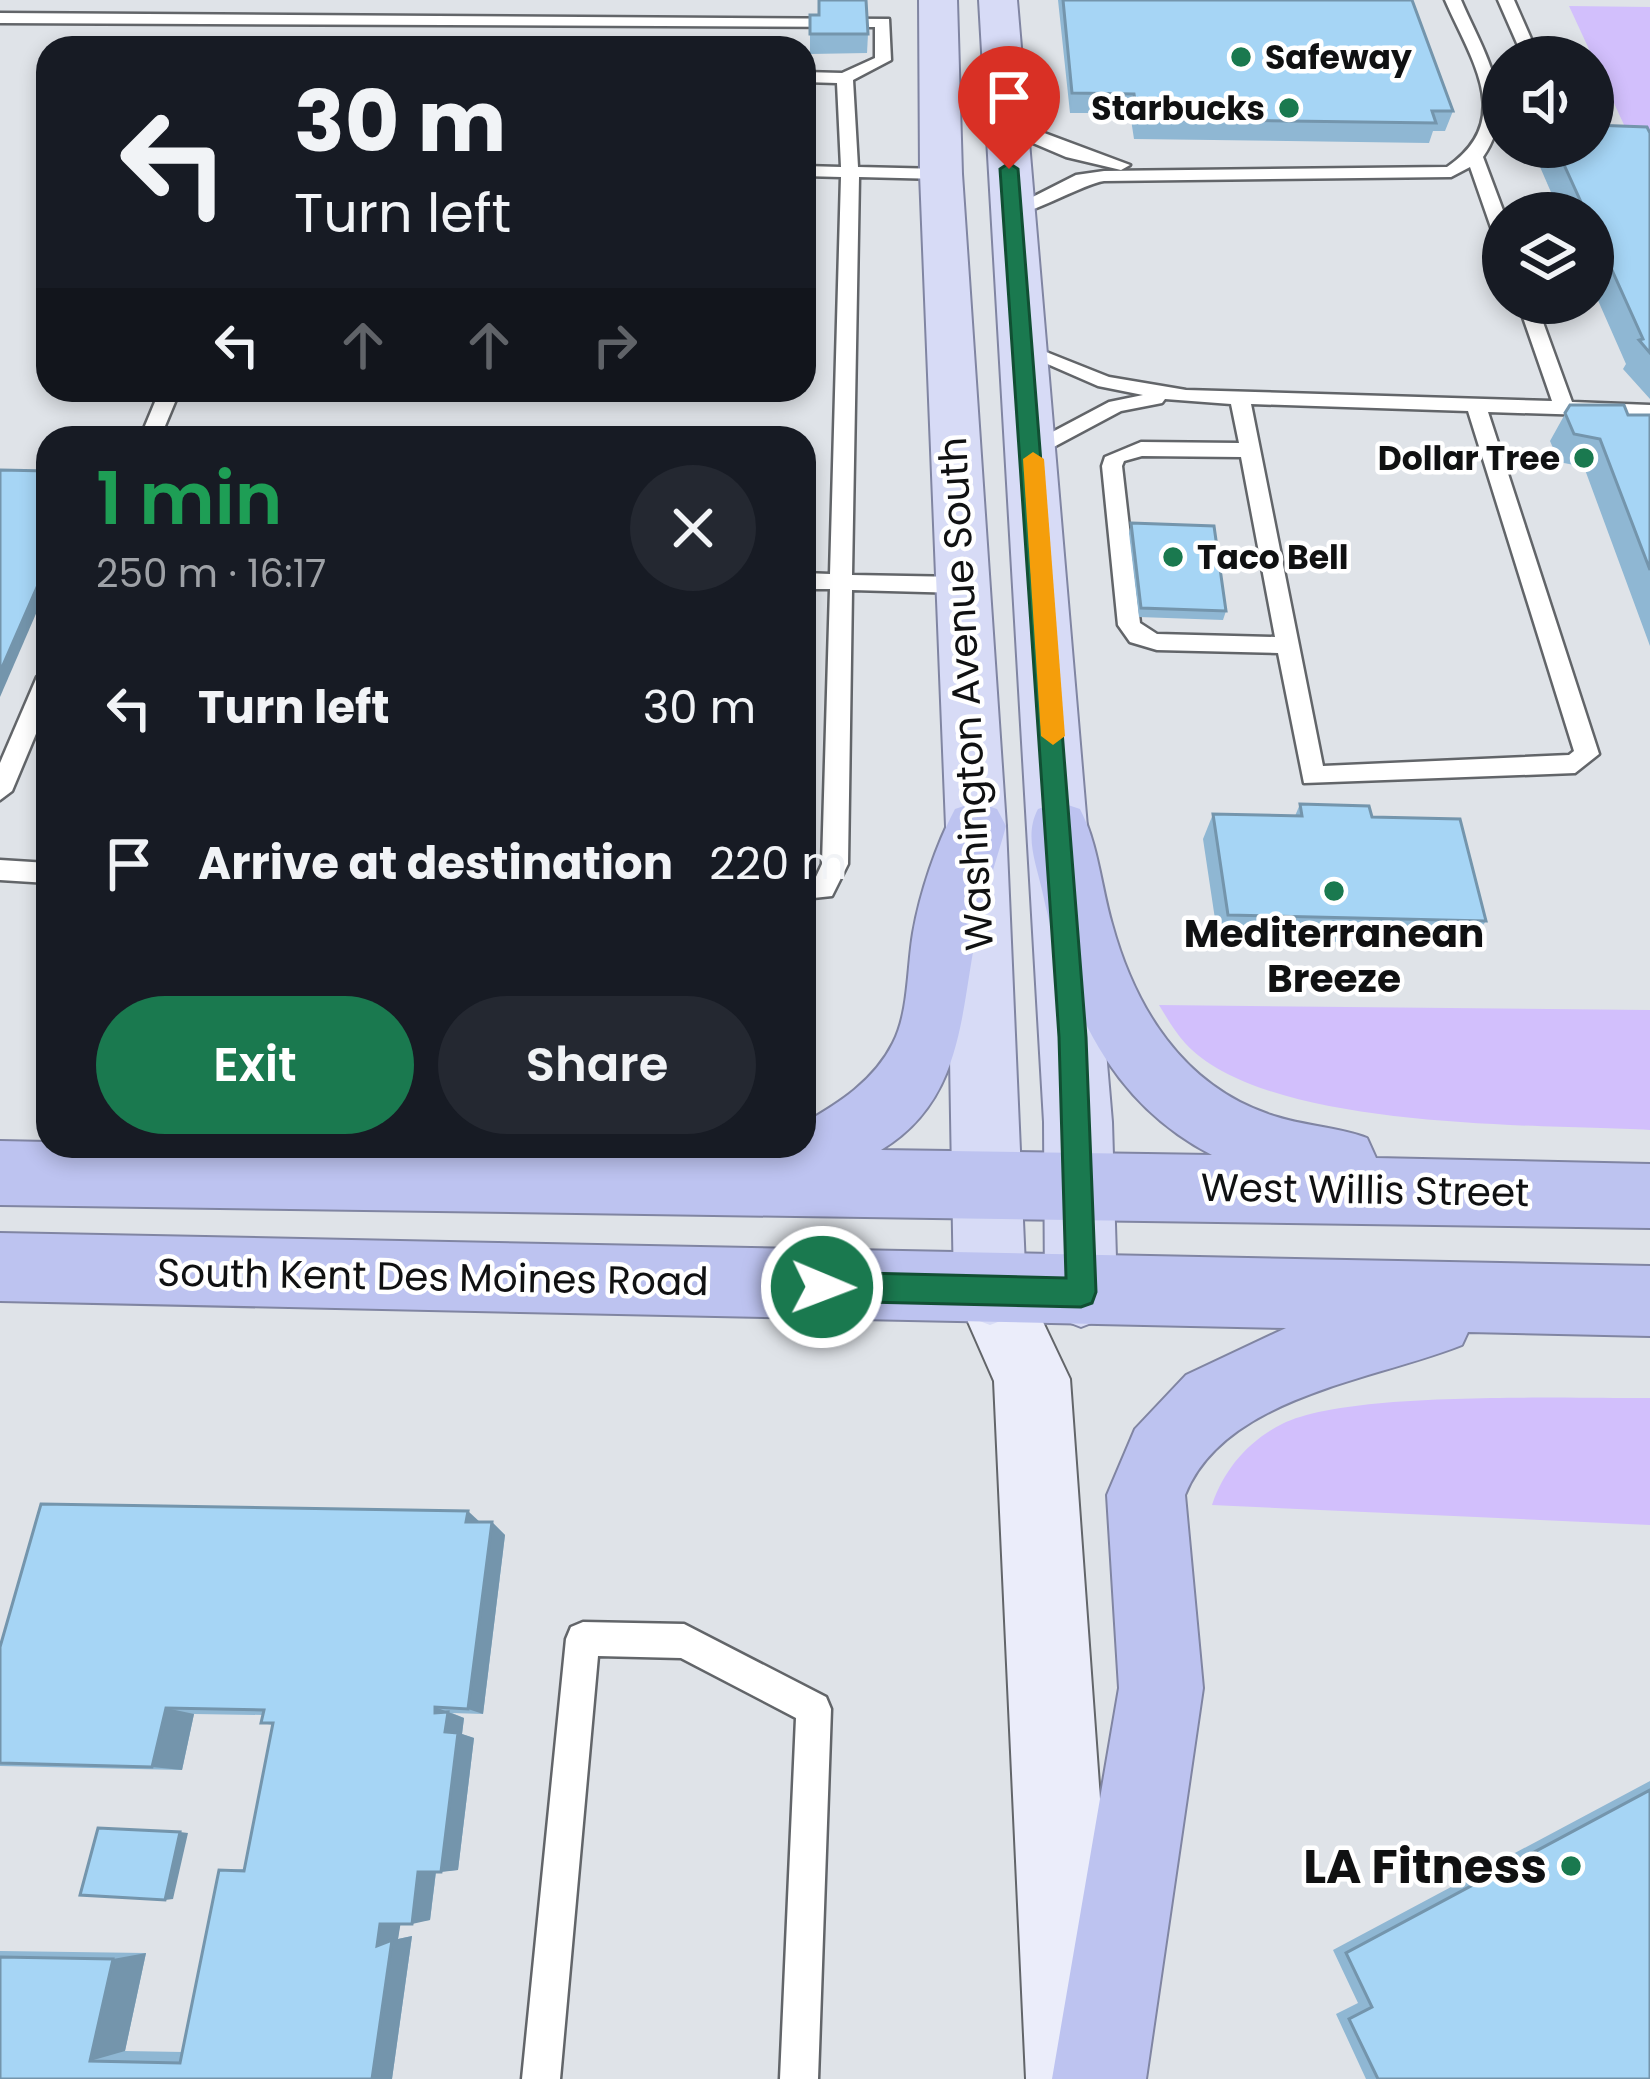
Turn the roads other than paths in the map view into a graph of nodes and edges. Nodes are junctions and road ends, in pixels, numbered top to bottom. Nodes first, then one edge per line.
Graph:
1 (399, 0) edge
2 (938, 0) edge
3 (998, 0) edge
4 (1453, 0) edge
5 (1490, 13) edge
6 (0, 18) edge
7 (392, 20) junction
8 (1511, 36) edge
9 (816, 77) edge
10 (845, 78) junction
11 (1006, 125) junction
12 (1482, 152) edge
13 (1476, 159) junction
14 (816, 171) edge
15 (1155, 171) junction
16 (850, 172) junction
17 (940, 174) junction
18 (1488, 192) edge
19 (1012, 212) junction
20 (1534, 324) edge
21 (1021, 348) junction
22 (1186, 396) junction
23 (1240, 398) junction
24 (1475, 403) junction
25 (1563, 405) junction
26 (1650, 411) edge
27 (1250, 450) junction
28 (1033, 451) junction
29 (816, 581) edge
30 (842, 582) junction
31 (961, 586) junction
32 (1288, 645) junction
33 (36, 706) edge
34 (0, 791) edge
35 (976, 826) junction
36 (1059, 826) junction
37 (0, 870) edge
38 (36, 872) edge
39 (816, 889) edge
40 (816, 1155) edge
41 (809, 1158) edge
42 (0, 1173) edge
43 (760, 1183) junction
44 (987, 1183) junction
45 (1079, 1184) junction
46 (1498, 1192) junction
47 (1650, 1196) edge
48 (0, 1267) edge
49 (990, 1290) junction
50 (1081, 1292) junction
51 (1612, 1302) edge
52 (1032, 1379) junction
53 (541, 2079) edge
54 (799, 2079) edge
55 (1073, 2079) edge
56 (1099, 2079) edge

1 - 7 lane
2 - 17 main road, Washington Avenue South
3 - 11 main road, Washington Avenue South
4 - 5 lane
5 - 8 lane
6 - 7 lane
7 - 10 lane
9 - 10 lane
10 - 16 lane
11 - 15 lane
11 - 19 main road, Washington Avenue South
12 - 13 lane
13 - 15 lane
13 - 18 lane
14 - 16 lane
15 - 19 lane
16 - 17 lane
16 - 30 lane
17 - 31 main road, Washington Avenue South
19 - 21 main road, Washington Avenue South
20 - 25 lane
21 - 22 lane
21 - 28 main road, Washington Avenue South
22 - 23 lane
22 - 28 lane
23 - 24 lane
23 - 27 lane
24 - 25 lane
24 - 32 lane
25 - 26 lane
27 - 32 lane
27 - 32 lane
28 - 36 main road, Washington Avenue South
29 - 30 lane
30 - 31 lane
30 - 39 lane
31 - 35 main road, Washington Avenue South
33 - 34 lane
35 - 40 highway
35 - 44 main road, Washington Avenue South
36 - 45 main road, Washington Avenue South
36 - 46 highway
37 - 38 lane
41 - 43 highway
42 - 43 highway
43 - 44 highway
44 - 45 highway
44 - 49 main road, Washington Avenue South
45 - 46 highway, West Willis Street
45 - 50 main road, Washington Avenue South
46 - 47 highway, West Willis Street
48 - 49 highway, South Kent Des Moines Road
49 - 50 highway, South Kent Des Moines Road
49 - 52 main road, Washington Avenue South
50 - 51 highway
50 - 52 main road
51 - 56 highway
52 - 55 main road, Washington Avenue South
53 - 54 lane

